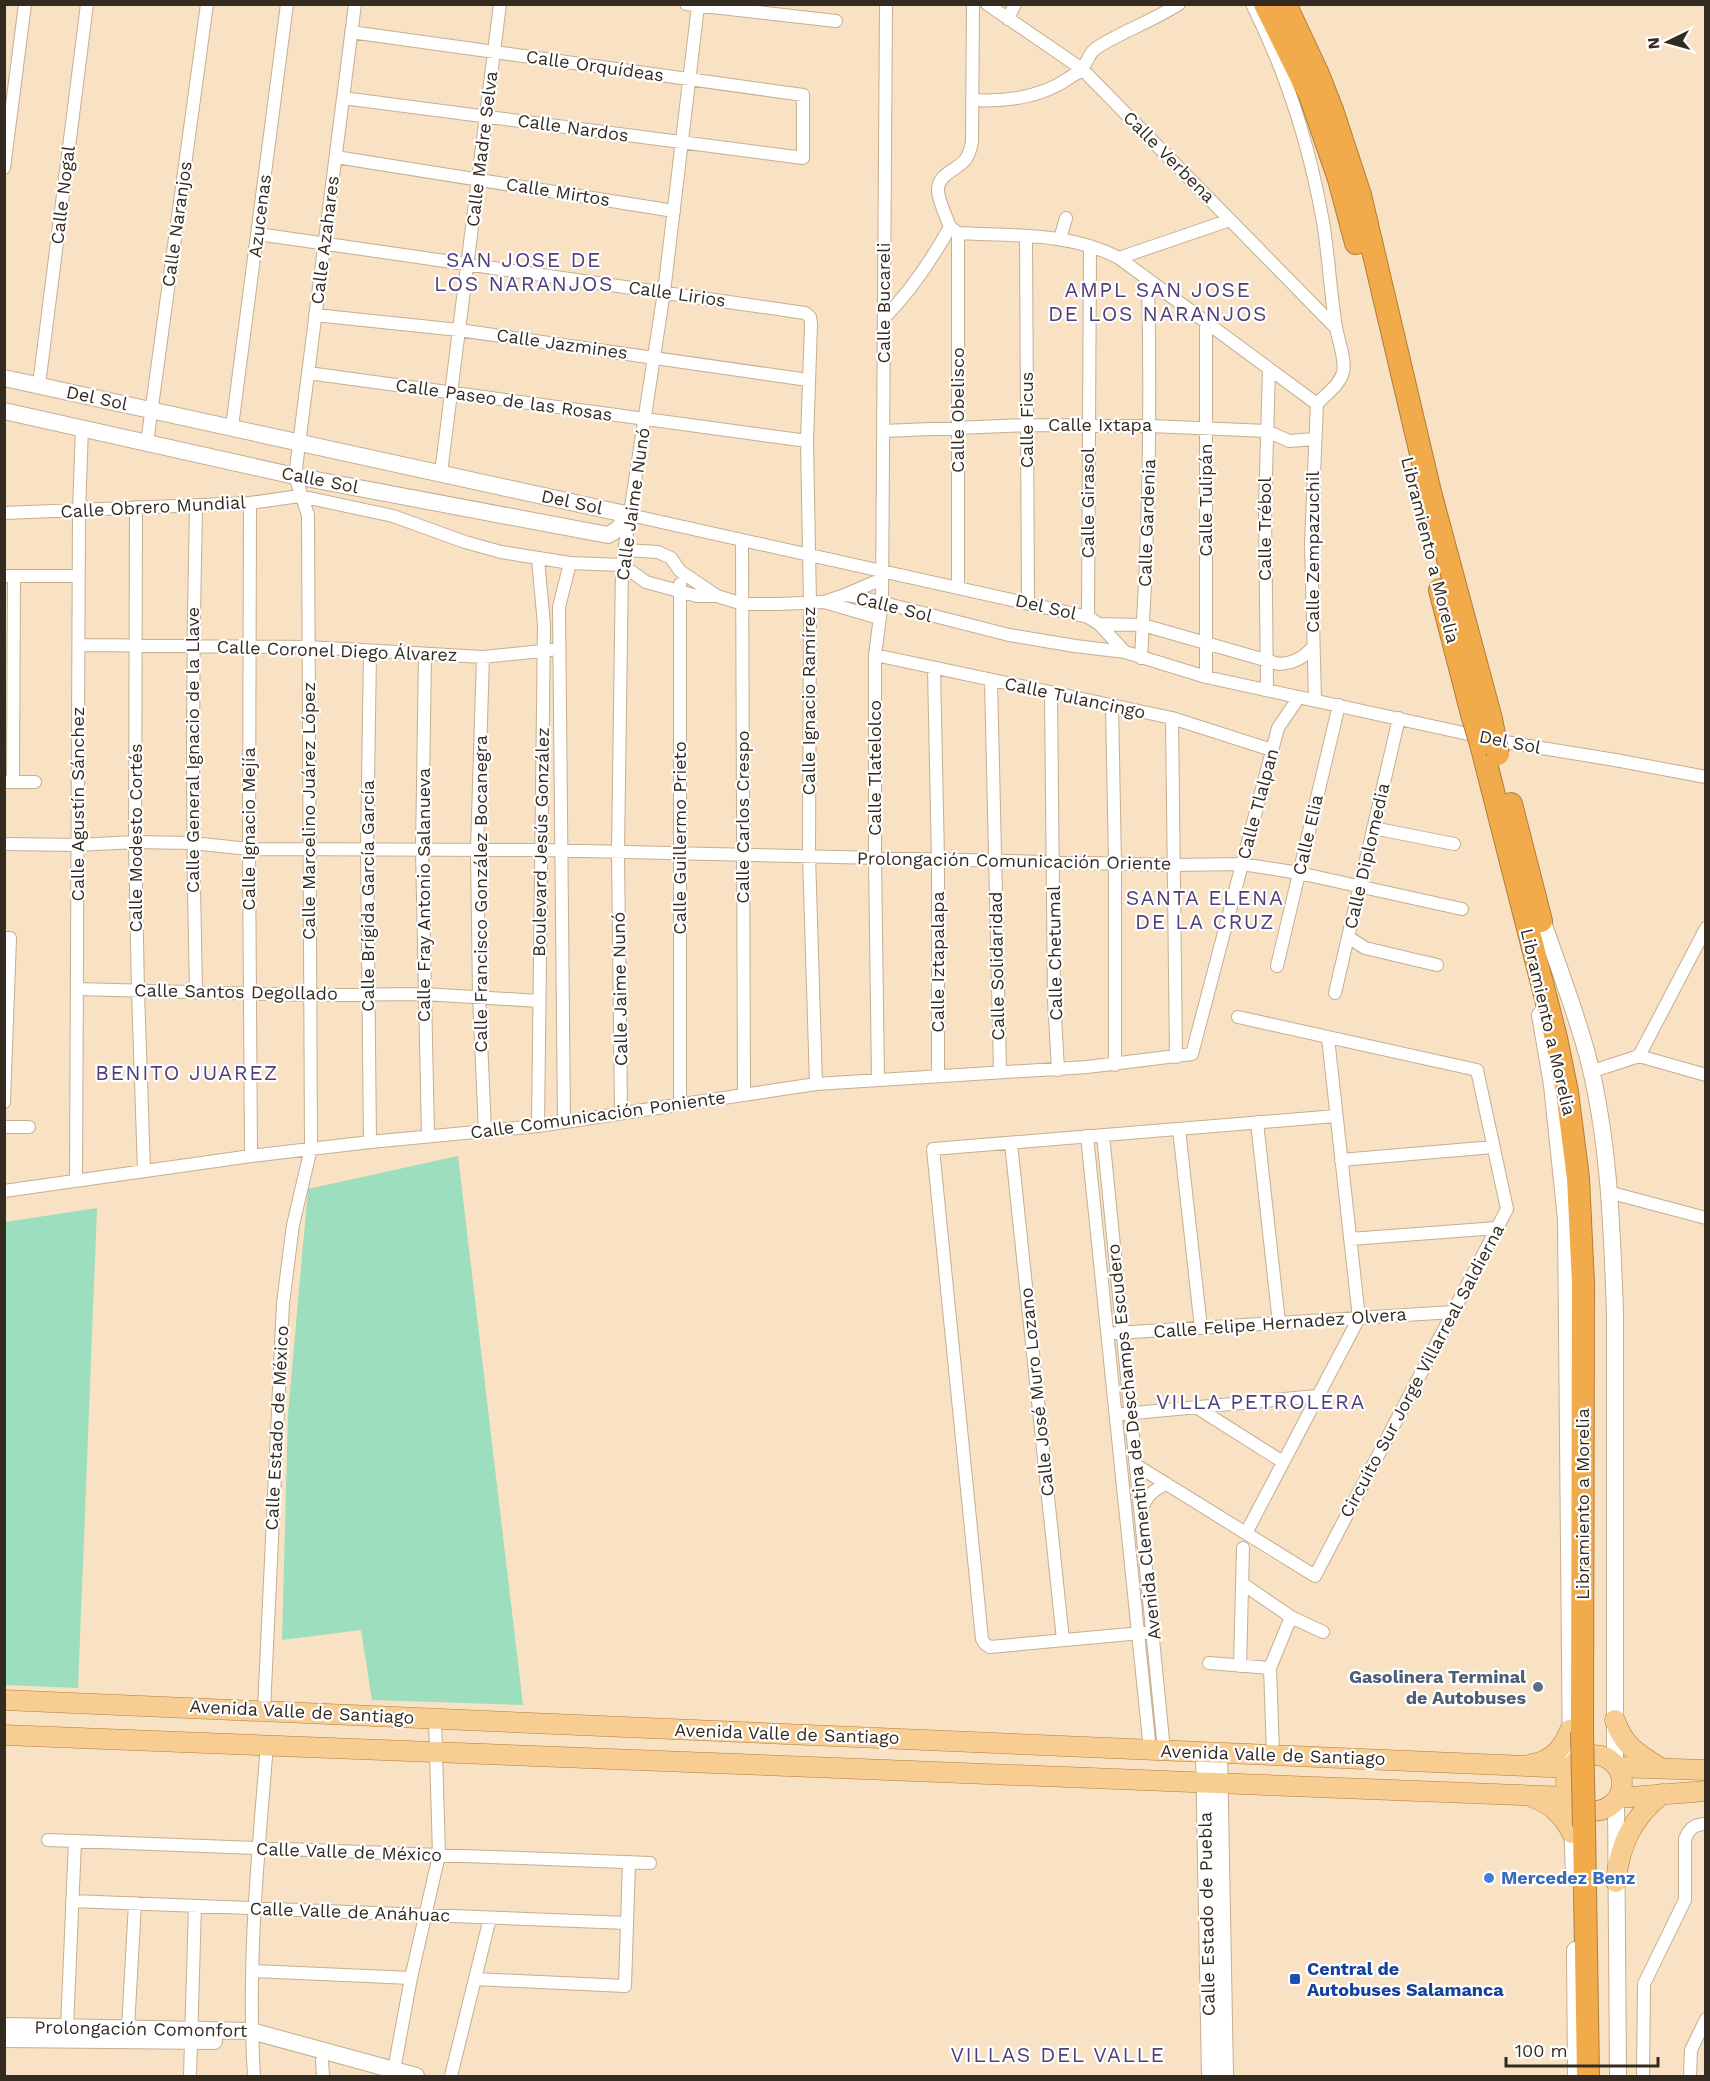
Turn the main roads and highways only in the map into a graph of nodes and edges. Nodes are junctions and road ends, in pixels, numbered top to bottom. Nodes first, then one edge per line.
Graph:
1 (1265, 4) edge
2 (1285, 4) edge
3 (1482, 716) junction
4 (1489, 749) junction
5 (4, 1700) edge
6 (1591, 1728) junction
7 (4, 1735) edge
8 (1521, 1765) junction
9 (1616, 1765) junction
10 (1570, 1767) junction
11 (1661, 1769) junction
12 (1706, 1770) edge
13 (1706, 1791) edge
14 (1662, 1794) junction
15 (1519, 1795) junction
16 (1570, 1798) junction
17 (1617, 1799) junction
18 (1585, 1828) junction
19 (1616, 1882) road end
20 (1588, 2076) edge
21 (1602, 2076) edge

1 - 3 highway, Libramiento a Morelia
2 - 3 highway, Libramiento a Morelia
3 - 4 highway, Libramiento a Morelia, bridge
4 - 6 highway, Libramiento a Morelia
4 - 6 highway, Libramiento a Morelia
5 - 8 main road, Avenida Valle de Santiago
6 - 8 main road
6 - 11 main road
6 - 18 highway, Libramiento a Morelia
7 - 15 main road, Avenida Valle de Santiago
8 - 10 main road, Avenida Valle de Santiago
8 - 15 main road
9 - 10 main road
9 - 11 main road
9 - 17 main road
10 - 16 main road
11 - 12 main road
13 - 14 main road
14 - 17 main road
14 - 19 main road
15 - 16 main road, Avenida Valle de Santiago
15 - 18 main road
16 - 17 main road
18 - 20 highway, Libramiento a Morelia
18 - 21 highway, Libramiento a Morelia

